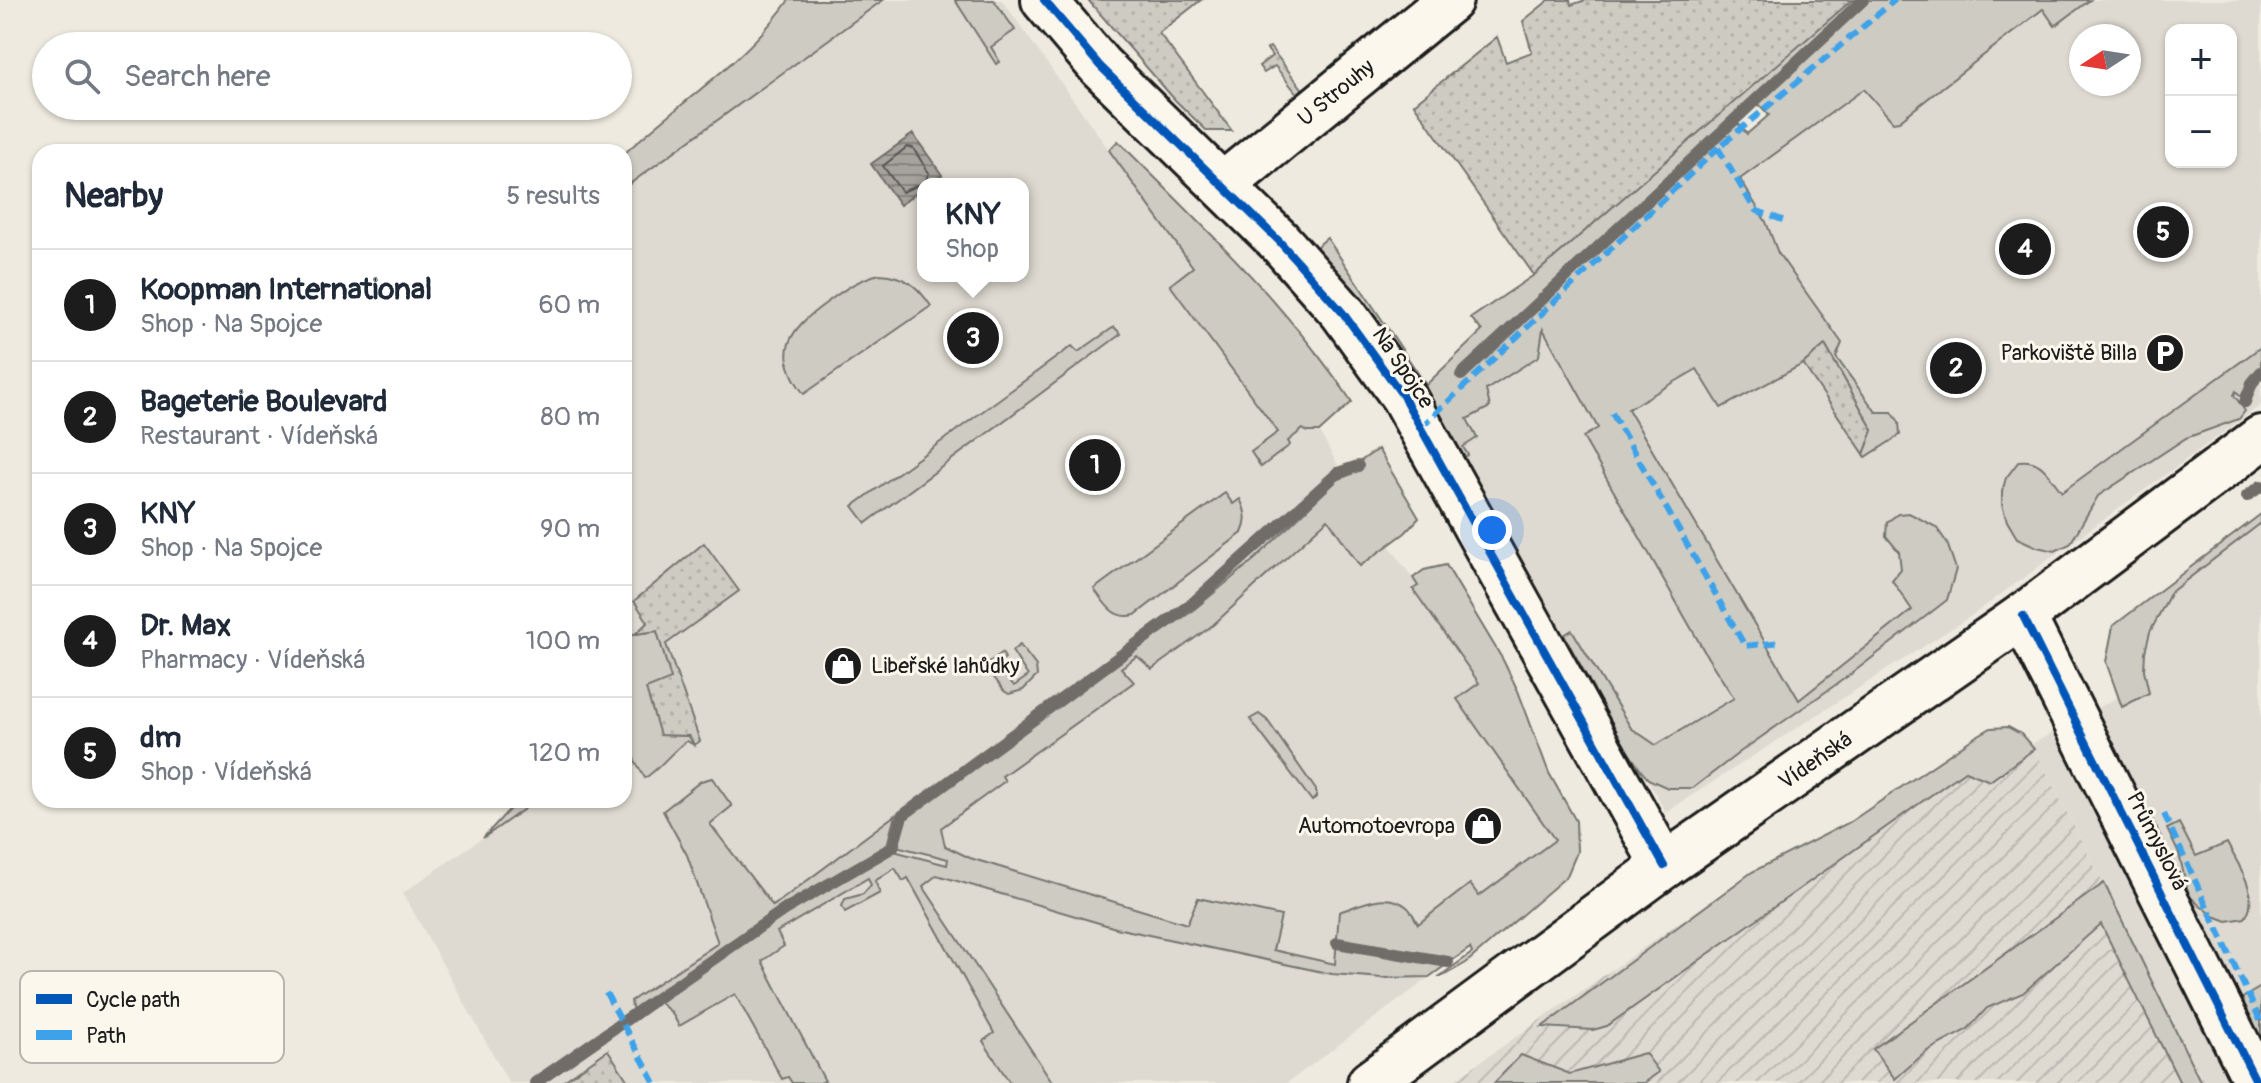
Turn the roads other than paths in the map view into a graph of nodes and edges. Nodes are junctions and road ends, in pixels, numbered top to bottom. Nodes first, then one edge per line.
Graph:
1 (1044, 0) edge
2 (1450, 0) edge
3 (1223, 185) junction
4 (2261, 438) edge
5 (2023, 616) junction
6 (1664, 866) junction
7 (1370, 1083) edge
8 (2257, 1083) edge

1 - 3 street, Na Spojce
2 - 3 street, U Strouhy
3 - 6 street, Na Spojce
4 - 5 street, Vídeňská
5 - 6 street, Vídeňská
5 - 8 street, Průmyslová
6 - 7 street, Vídeňská

